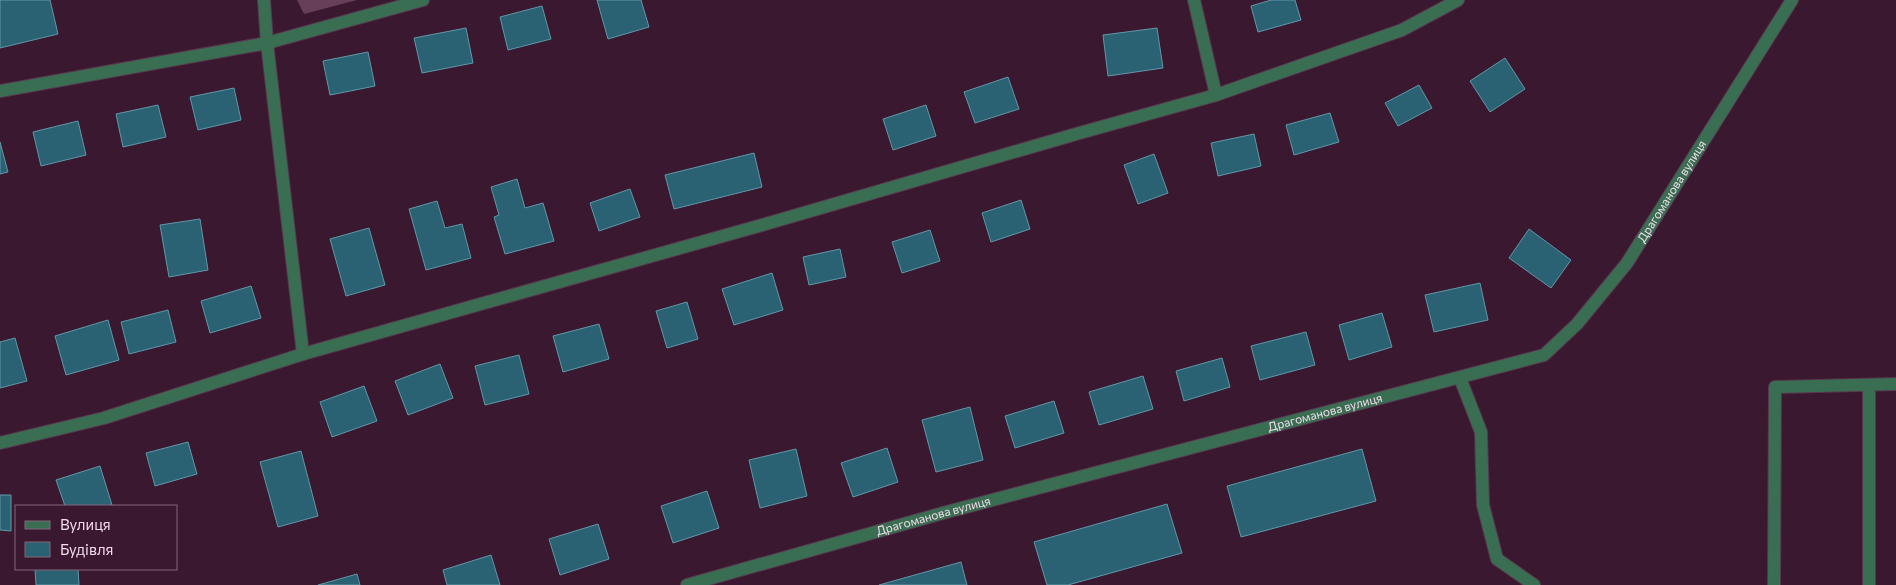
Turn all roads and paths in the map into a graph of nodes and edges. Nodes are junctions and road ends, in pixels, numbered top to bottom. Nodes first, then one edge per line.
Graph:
1 (264, 0) edge
2 (423, 0) edge
3 (1194, 0) edge
4 (1458, 0) edge
5 (1792, 0) edge
6 (267, 43) junction
7 (0, 91) edge
8 (1216, 95) junction
9 (303, 354) junction
10 (1460, 378) junction
11 (1868, 384) junction
12 (1896, 384) edge
13 (0, 443) edge
14 (688, 585) edge
15 (1534, 585) edge
16 (1774, 585) edge
17 (1868, 585) edge

1 - 6 street
2 - 6 street
3 - 8 street
4 - 8 street
5 - 10 street, Драгоманова вулиця
6 - 7 street
6 - 9 street
8 - 9 street
9 - 13 street
10 - 14 street, Драгоманова вулиця
10 - 15 street
11 - 12 street
11 - 16 street
11 - 17 street

